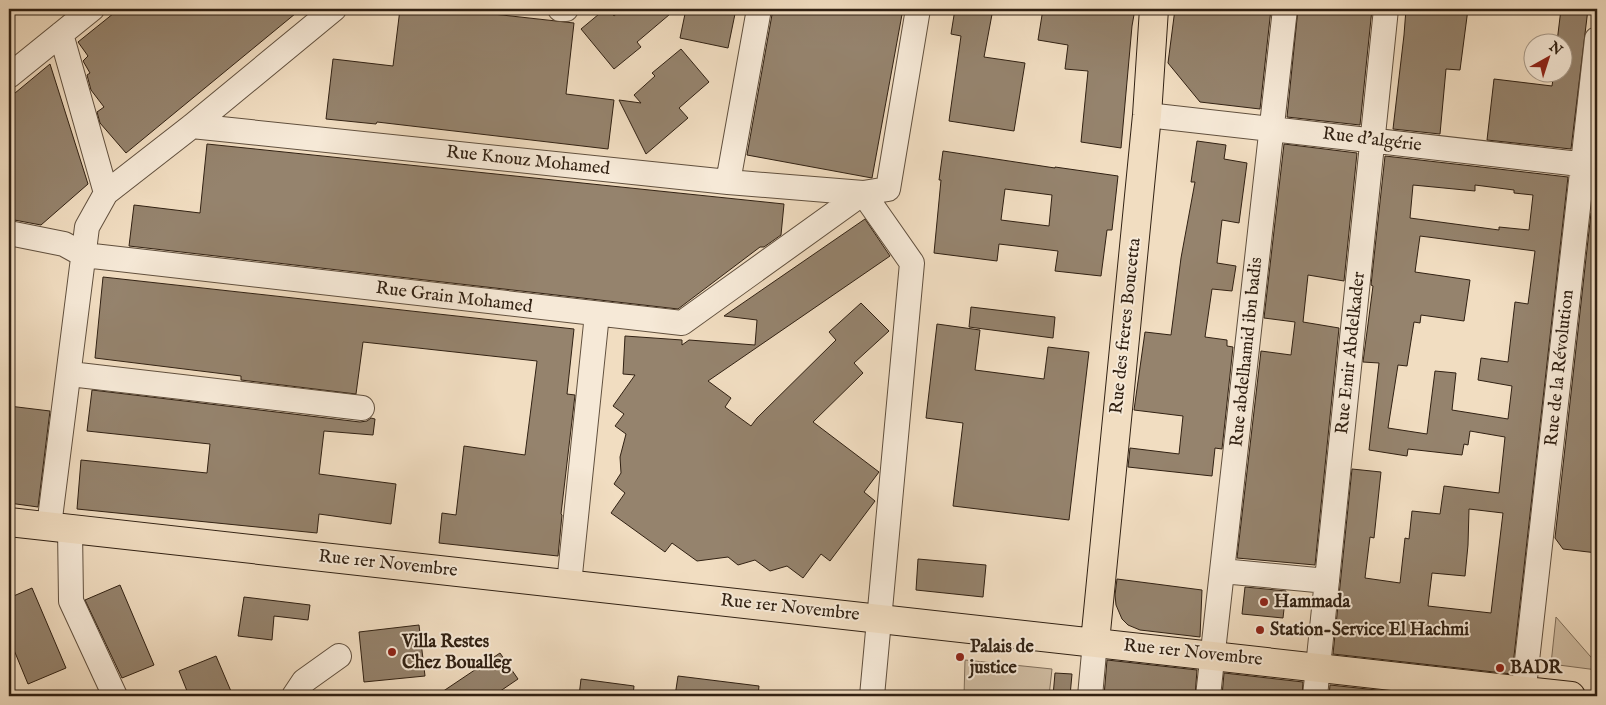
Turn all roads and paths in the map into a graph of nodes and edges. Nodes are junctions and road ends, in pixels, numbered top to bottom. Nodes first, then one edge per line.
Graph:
1 (92, 9) edge
2 (334, 9) edge
3 (560, 9) edge
4 (566, 9) edge
5 (759, 9) edge
6 (918, 9) edge
7 (1154, 9) edge
8 (1285, 9) edge
9 (1386, 9) edge
10 (61, 34) junction
11 (1597, 39) edge
12 (9, 76) edge
13 (1147, 114) junction
14 (192, 126) junction
15 (1272, 129) junction
16 (1374, 140) junction
17 (1590, 165) edge
18 (728, 182) junction
19 (888, 189) junction
20 (106, 193) junction
21 (863, 194) junction
22 (9, 233) edge
23 (84, 255) junction
24 (912, 263) junction
25 (597, 314) junction
26 (70, 374) junction
27 (362, 408) dead end
28 (9, 522) edge
29 (60, 528) junction
30 (1222, 571) junction
31 (1327, 581) junction
32 (569, 584) junction
33 (880, 618) junction
34 (1096, 642) junction
35 (339, 656) dead end
36 (1212, 656) junction
37 (1318, 668) junction
38 (1523, 693) edge
39 (115, 696) edge
40 (294, 696) edge
41 (872, 696) edge
42 (1090, 696) edge
43 (1208, 696) edge
44 (1316, 696) edge
45 (1571, 696) edge

1 - 10 street
2 - 14 street
3 - 4 street
5 - 18 street
6 - 19 street
7 - 13 main road, Rue des freres Boucetta
8 - 15 street, Rue abdelhamid ibn badis
9 - 16 street, Rue Emir Abdelkader
10 - 12 street
10 - 20 street
11 - 17 street, Rue de la Révolution
13 - 15 street, Rue d'algérie
13 - 34 main road, Rue des freres Boucetta
14 - 18 street, Rue Knouz Mohamed
14 - 20 street
15 - 16 street, Rue d'algérie
15 - 30 street, Rue abdelhamid ibn badis
16 - 17 street, Rue d'algérie
16 - 31 street, Rue Emir Abdelkader
17 - 38 street, Rue de la Révolution
18 - 21 street, Rue Knouz Mohamed
19 - 21 street
19 - 24 street
20 - 23 street
21 - 24 street
21 - 25 street, Rue Grain Mohamed
22 - 23 street, Rue Grain Mohamed
23 - 25 street, Rue Grain Mohamed
23 - 26 street
24 - 33 street
25 - 32 street
26 - 27 street
26 - 29 street
28 - 29 main road, Rue 1er Novembre
29 - 32 main road, Rue 1er Novembre
29 - 39 street
30 - 31 street
30 - 36 street, Rue abdelhamid ibn badis
31 - 37 street, Rue Emir Abdelkader
32 - 33 main road, Rue 1er Novembre
33 - 34 main road, Rue 1er Novembre
33 - 41 street
34 - 36 main road, Rue 1er Novembre
34 - 42 street
35 - 40 street
36 - 37 main road, Rue 1er Novembre
36 - 43 street, Rue abdelhamid ibn badis
37 - 38 main road, Rue 1er Novembre
37 - 44 street, Rue Emir Abdelkader
38 - 45 main road, Rue 1er Novembre

